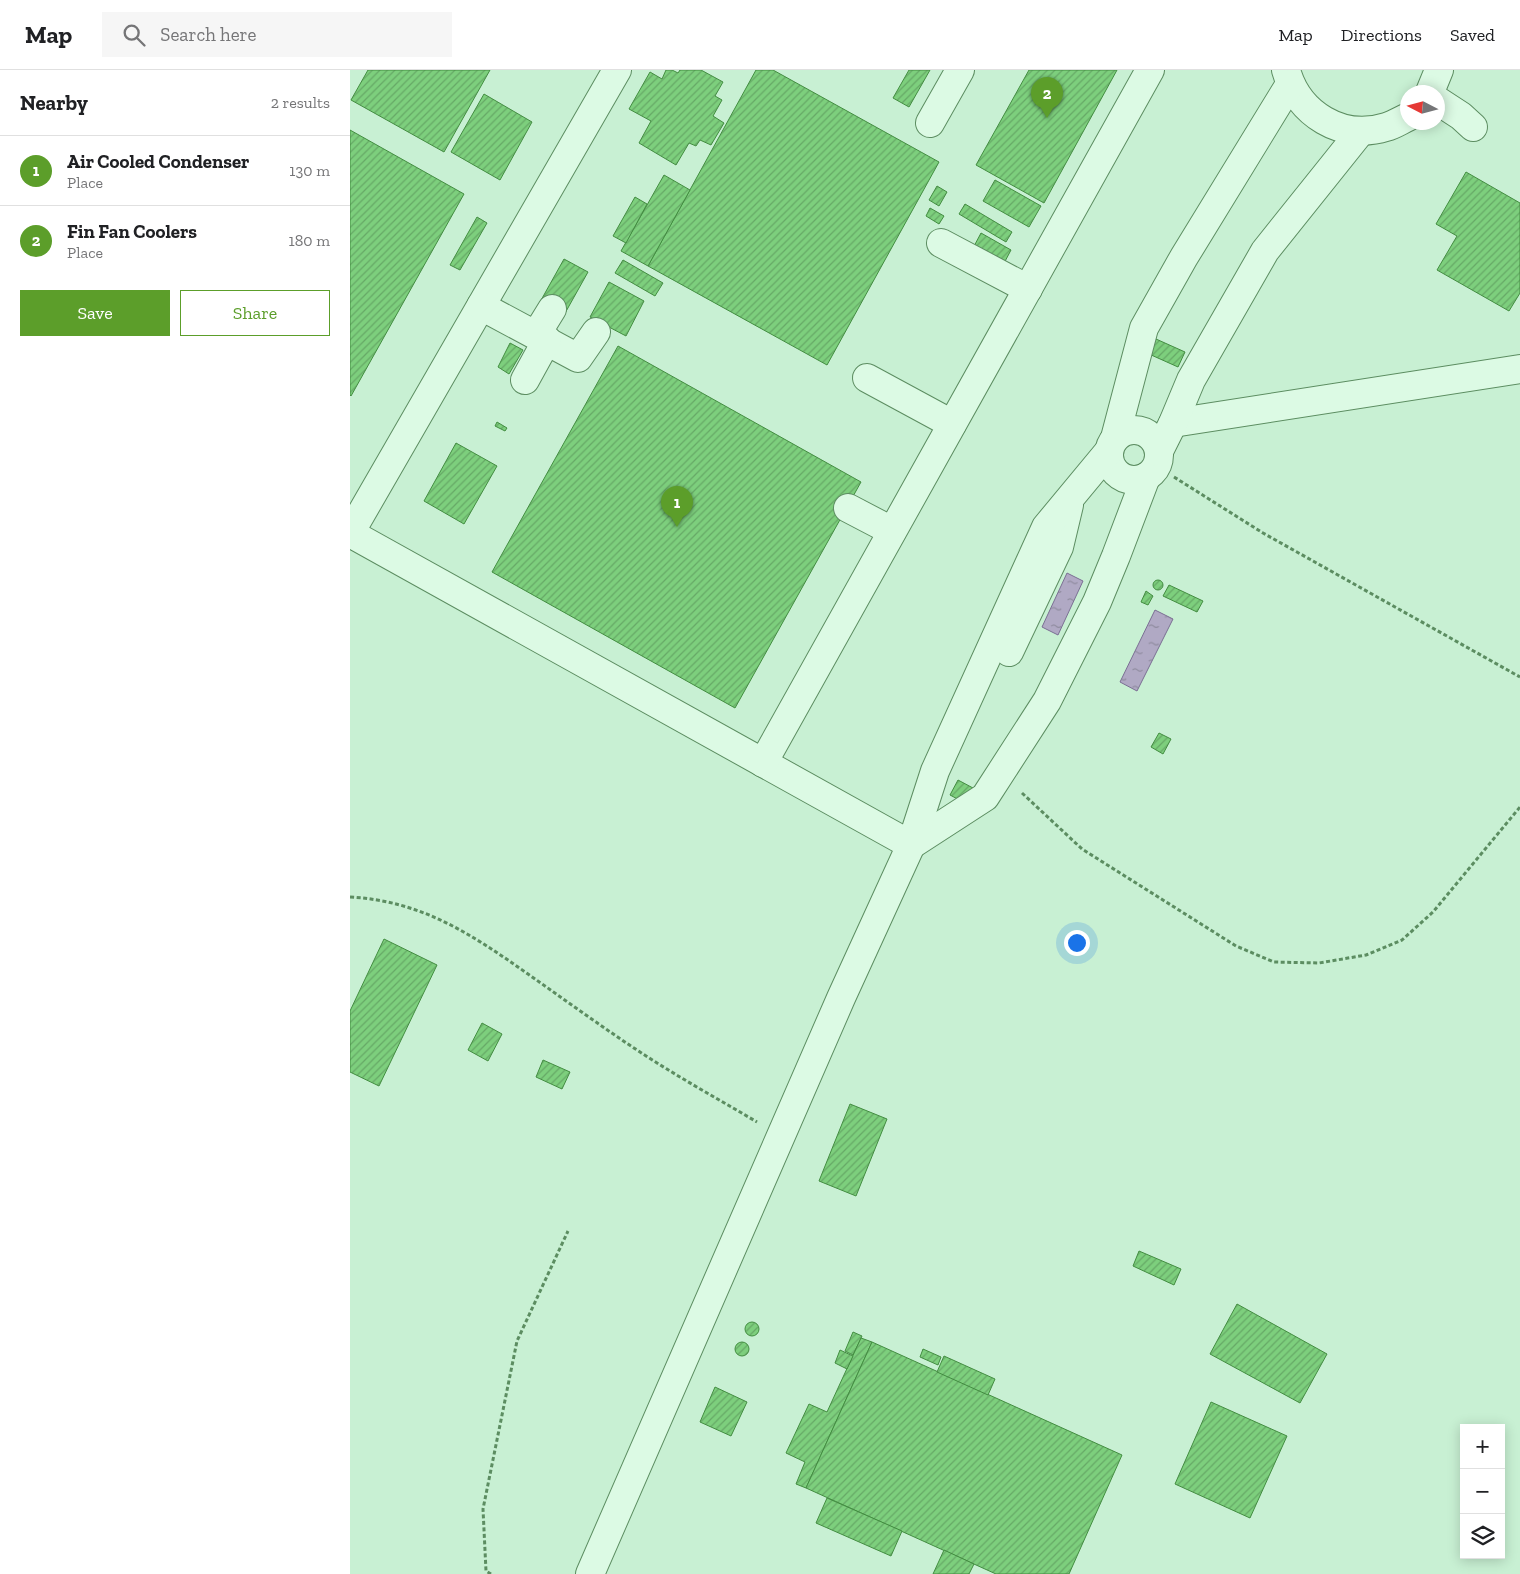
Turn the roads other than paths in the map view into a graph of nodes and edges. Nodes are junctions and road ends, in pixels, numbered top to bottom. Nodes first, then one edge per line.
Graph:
1 (617, 70) edge
2 (960, 70) edge
3 (1150, 70) edge
4 (1439, 70) edge
5 (1288, 77) edge
6 (1433, 85) edge
7 (1445, 106) edge
8 (1400, 121) edge
9 (930, 123) dead end
10 (1473, 126) dead end
11 (1361, 131) junction
12 (941, 244) dead end
13 (1028, 289) junction
14 (481, 306) junction
15 (552, 309) dead end
16 (596, 332) dead end
17 (541, 338) junction
18 (1520, 369) edge
19 (867, 378) dead end
20 (525, 380) dead end
21 (1173, 423) junction
22 (952, 424) junction
23 (1112, 445) junction
24 (1154, 465) junction
25 (848, 508) dead end
26 (892, 531) junction
27 (763, 762) junction
28 (911, 845) junction
29 (590, 1574) edge

1 - 14 lane
2 - 9 lane
3 - 13 lane
4 - 6 lane
5 - 11 lane
5 - 23 lane
7 - 10 lane
8 - 11 lane
11 - 21 lane
12 - 13 lane
13 - 22 lane
14 - 17 lane
14 - 27 lane
15 - 17 lane
16 - 17 lane
17 - 20 lane
18 - 21 lane
19 - 22 lane
21 - 24 lane
22 - 26 lane
23 - 24 lane
23 - 24 lane
23 - 28 lane
24 - 28 lane
25 - 26 lane
26 - 27 lane
27 - 28 lane
28 - 29 lane

